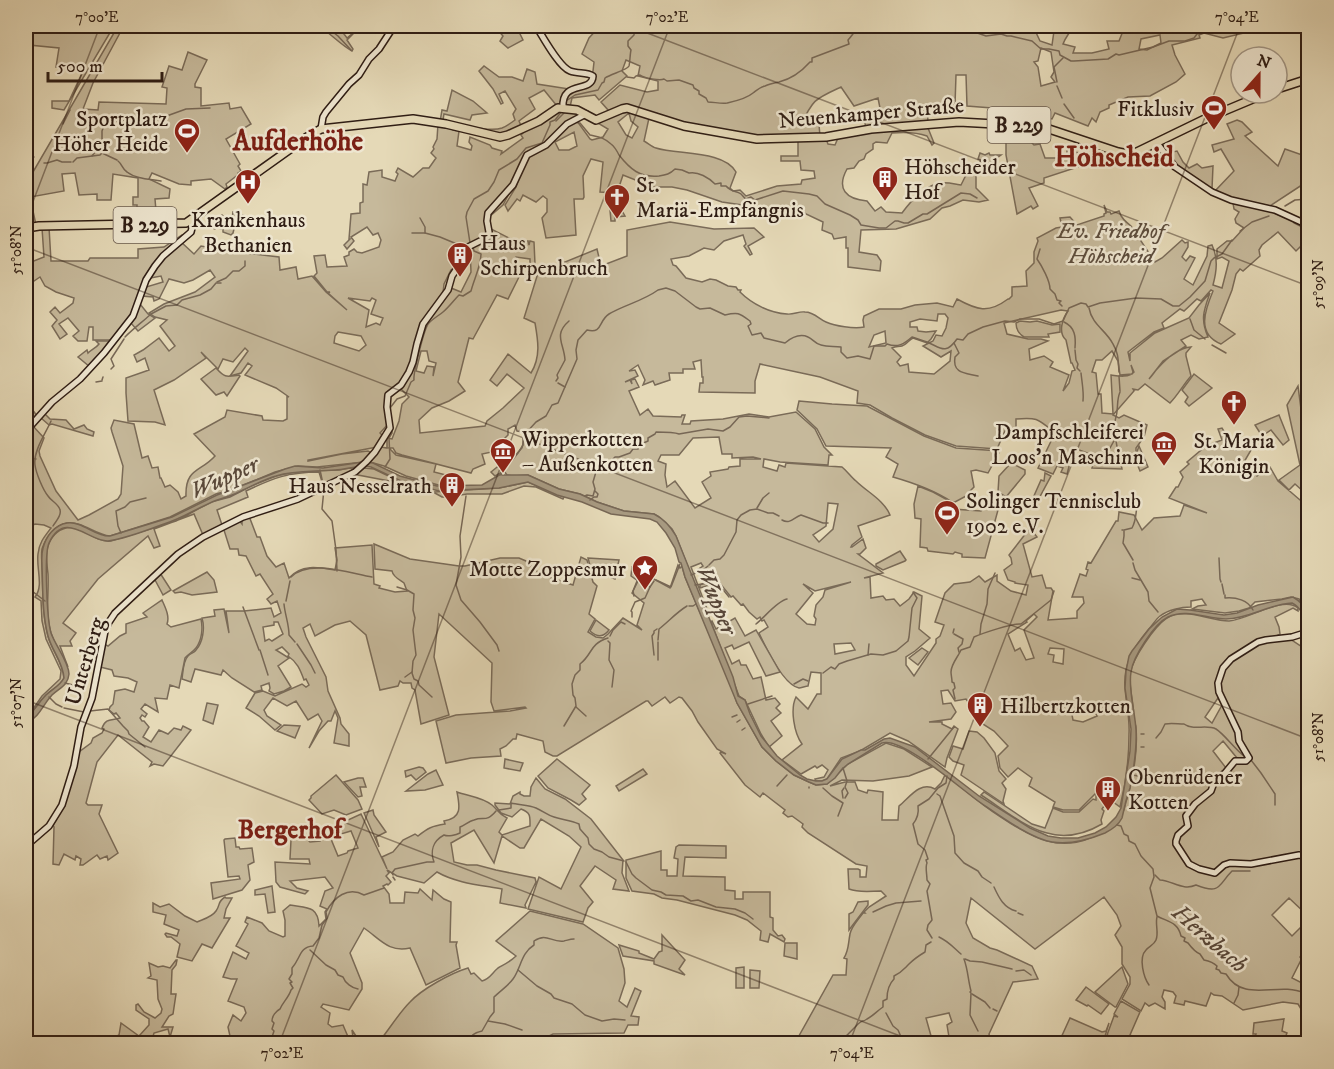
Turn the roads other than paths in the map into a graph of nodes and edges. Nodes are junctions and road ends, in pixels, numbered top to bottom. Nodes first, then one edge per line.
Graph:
1 (29, 26) edge
2 (394, 26) edge
3 (536, 26) edge
4 (26, 56) edge
5 (1308, 79) edge
6 (1289, 85) edge
7 (1239, 105) edge
8 (563, 108) junction
9 (583, 116) junction
10 (321, 129) junction
11 (1158, 142) junction
12 (191, 220) junction
13 (1308, 225) edge
14 (26, 230) edge
15 (26, 431) edge
16 (1308, 632) edge
17 (26, 846) edge
18 (1308, 860) edge

1 - 4 main road
2 - 10 main road
3 - 8 main road
5 - 6 main road
7 - 11 main road, B 229
8 - 9 main road, B 229
8 - 10 main road, B 229
9 - 11 main road, Neuenkamper Straße / B 229
9 - 17 main road, Unterberg
10 - 12 main road, B 229
11 - 13 main road
12 - 14 main road, B 229
12 - 15 main road
16 - 18 main road

